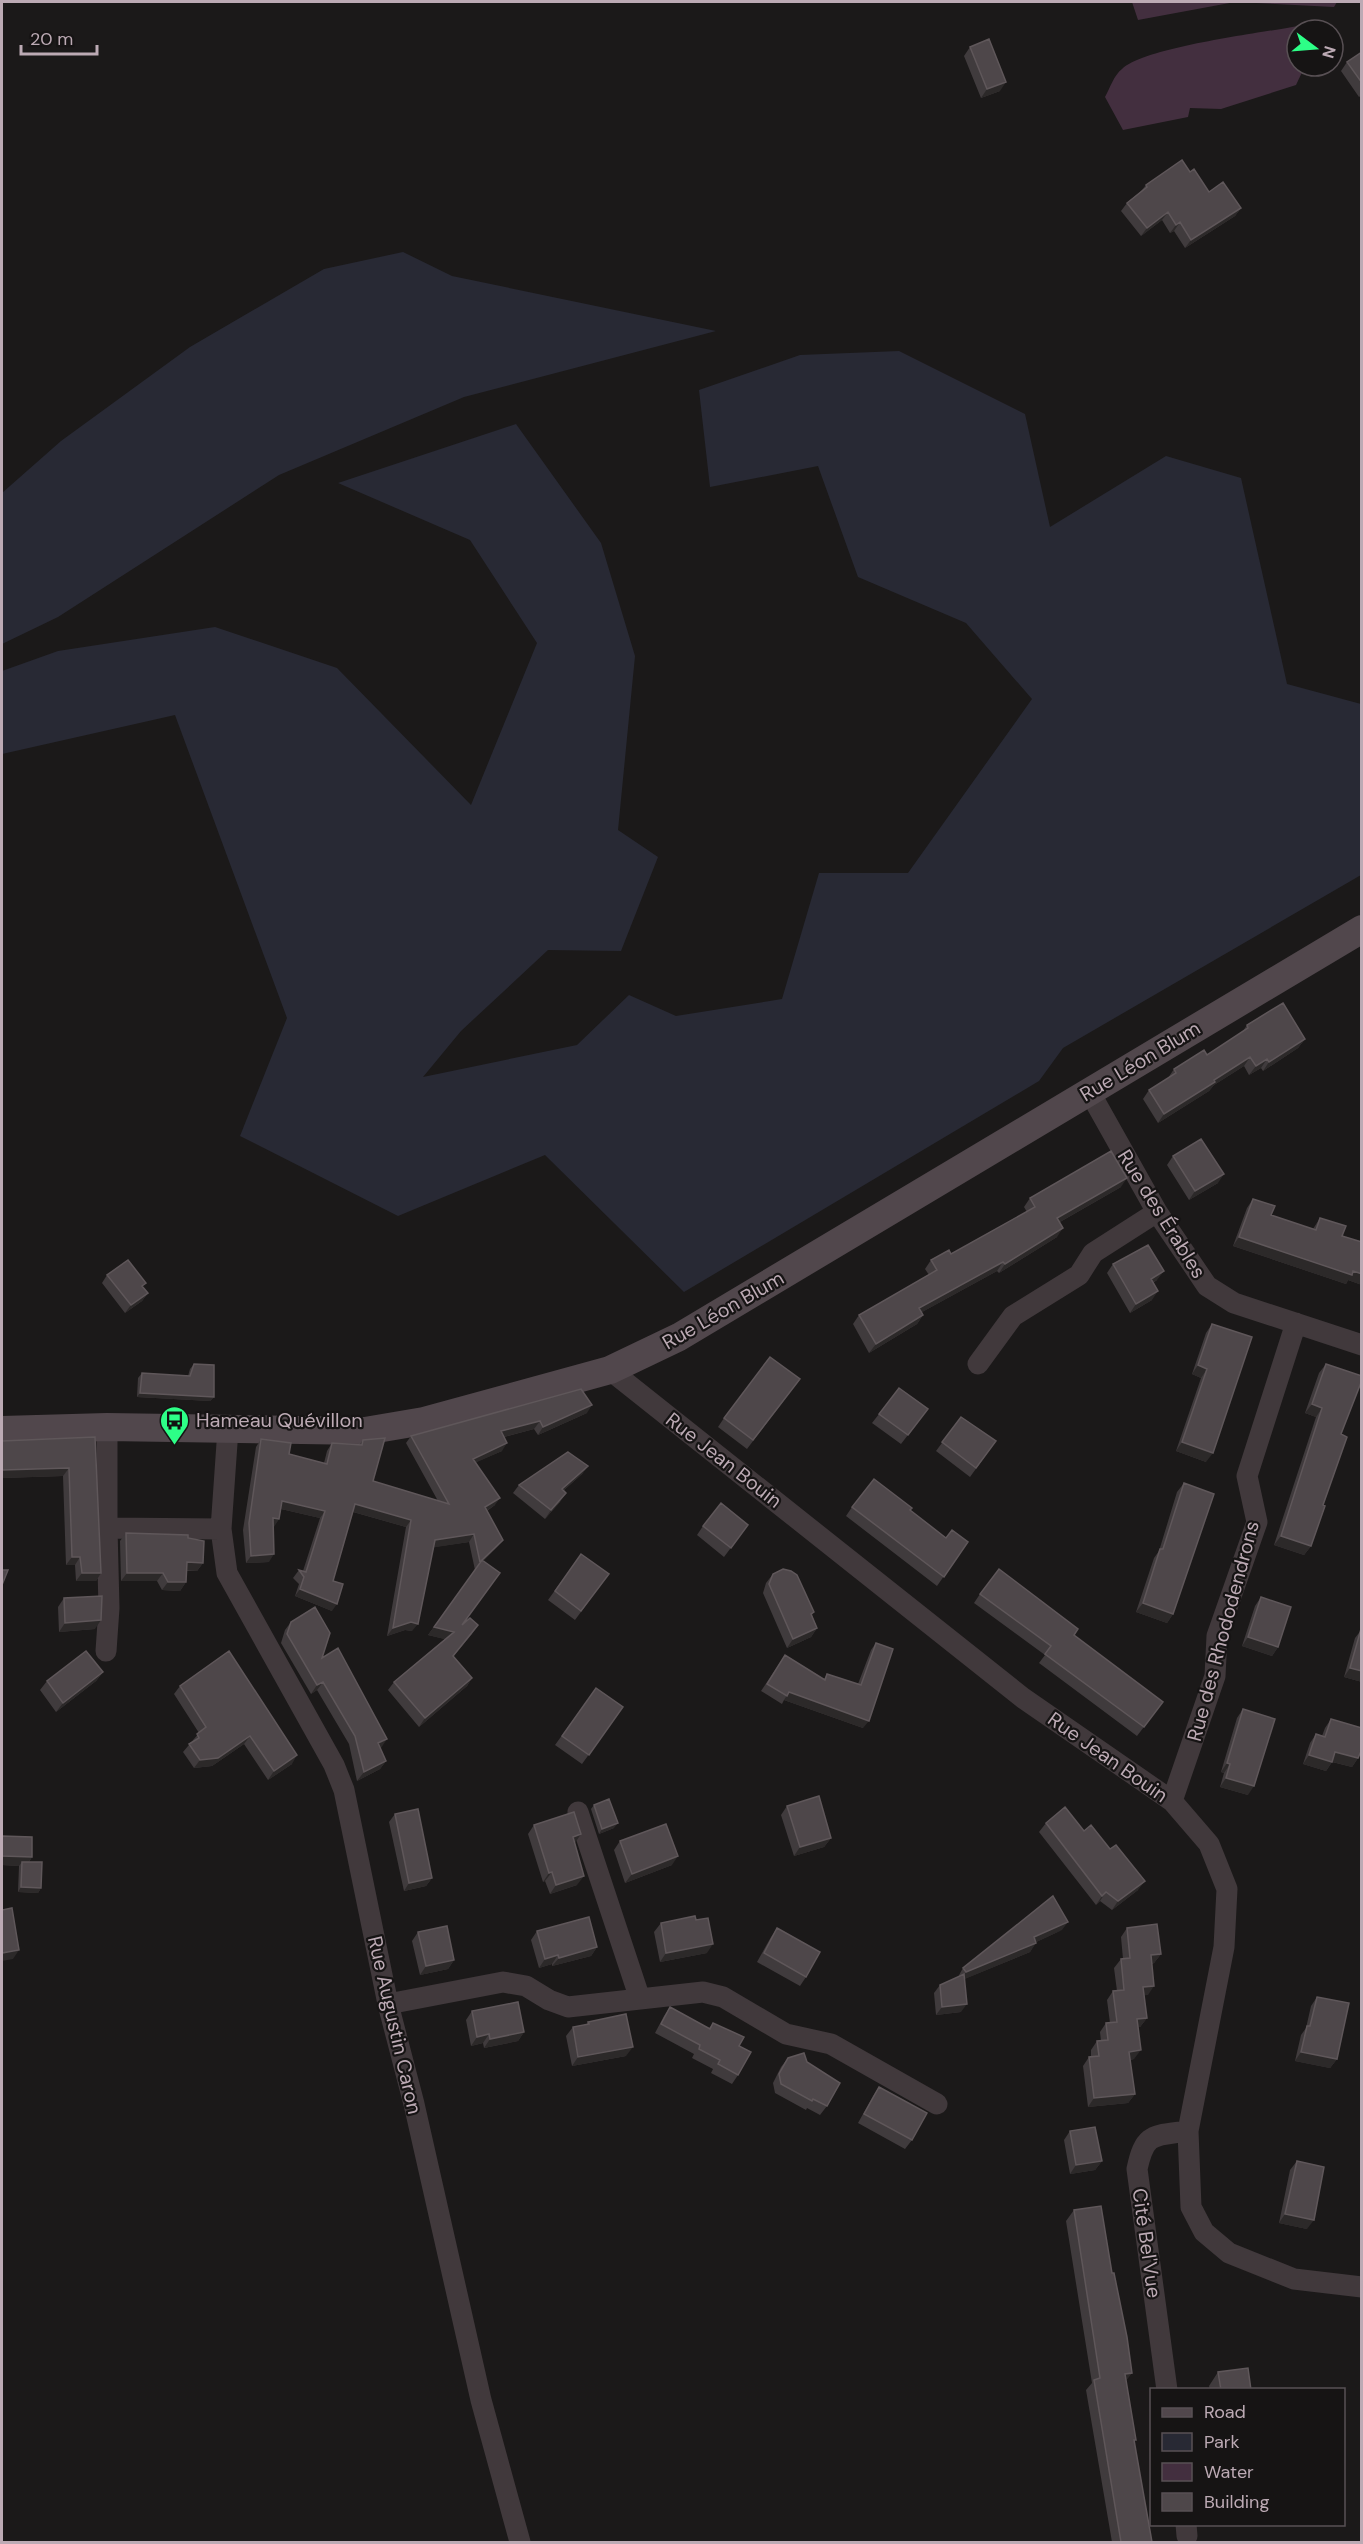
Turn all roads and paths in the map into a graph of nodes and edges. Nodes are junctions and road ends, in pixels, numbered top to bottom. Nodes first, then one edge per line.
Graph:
1 (1362, 928) edge
2 (1089, 1091) junction
3 (1157, 1212) junction
4 (1296, 1323) junction
5 (1362, 1345) edge
6 (978, 1364) dead end
7 (610, 1370) junction
8 (107, 1427) junction
9 (228, 1429) junction
10 (2, 1430) edge
11 (106, 1528) junction
12 (221, 1529) junction
13 (106, 1651) dead end
14 (1173, 1801) junction
15 (578, 1812) dead end
16 (640, 1999) junction
17 (388, 2004) junction
18 (938, 2104) dead end
19 (1188, 2131) junction
20 (1362, 2287) edge
21 (1167, 2388) edge
22 (520, 2542) edge

1 - 2 street, Rue Léon Blum
2 - 3 street, Rue des Érables
2 - 7 street, Rue Léon Blum
3 - 4 street, Rue des Érables
3 - 6 street
4 - 5 street, Rue des Érables
4 - 14 street, Rue des Rhododendrons
7 - 9 street, Rue Léon Blum
7 - 14 street, Rue Jean Bouin
8 - 9 street, Rue Léon Blum
8 - 10 street, Rue Léon Blum
8 - 11 street
9 - 12 street, Rue Augustin Caron
11 - 12 street
11 - 13 street
12 - 17 street, Rue Augustin Caron
14 - 19 street, Rue Jean Bouin
15 - 16 street
16 - 17 street
16 - 18 street
17 - 22 street, Rue Augustin Caron
19 - 20 street, Rue Jean Bouin
19 - 21 street, Cité Bel'Vue

